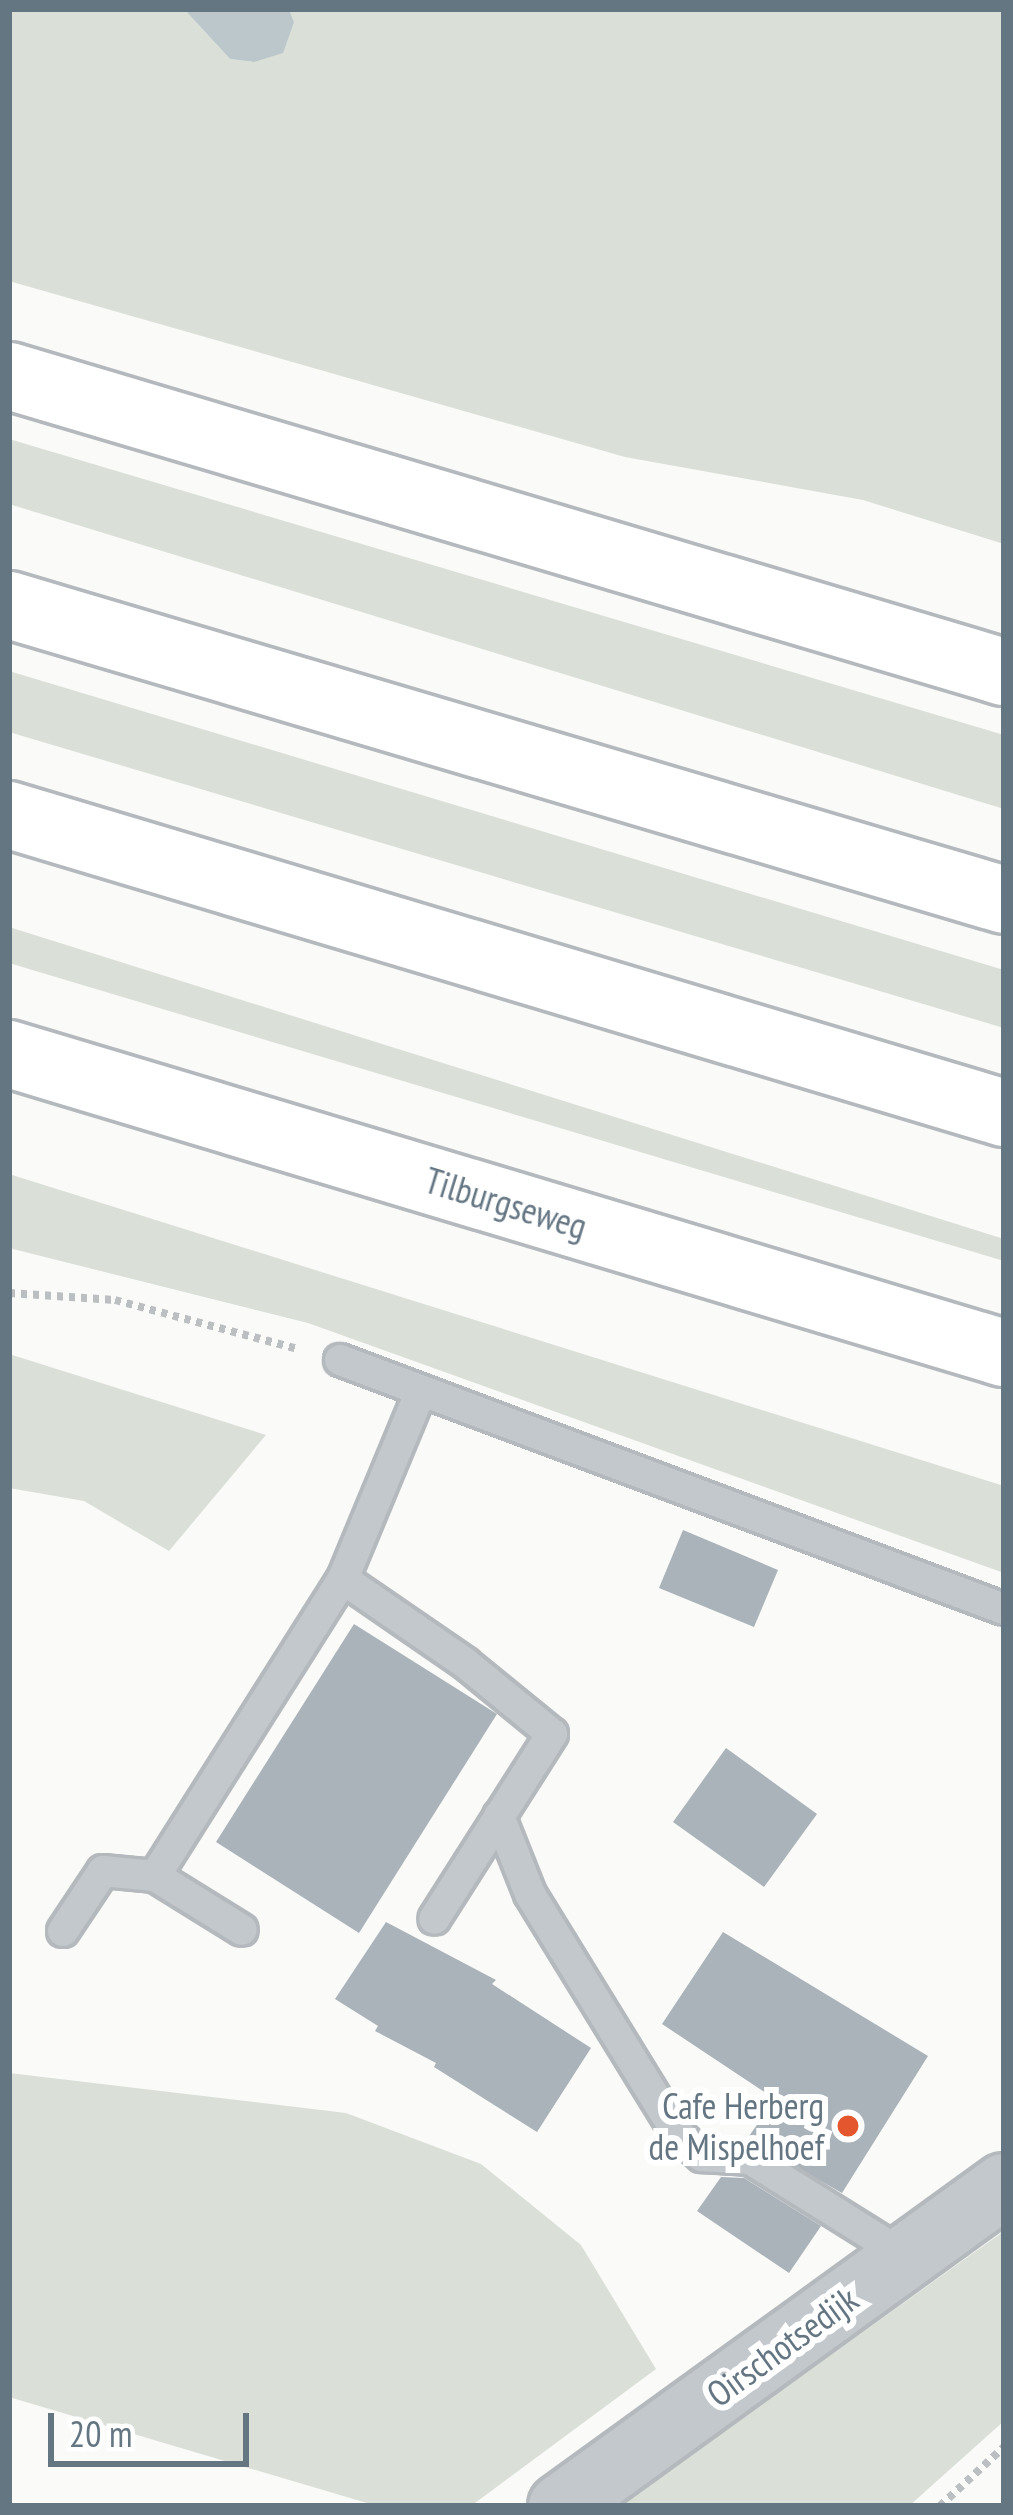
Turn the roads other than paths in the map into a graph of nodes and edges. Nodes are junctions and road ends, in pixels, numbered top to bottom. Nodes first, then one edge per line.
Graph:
1 (9, 376) edge
2 (9, 605) edge
3 (1004, 673) edge
4 (9, 815) edge
5 (1004, 901) edge
6 (9, 1054) edge
7 (1004, 1113) edge
8 (1004, 1353) edge
9 (340, 1360) road end
10 (421, 1391) junction
11 (344, 1579) junction
12 (1004, 1609) edge
13 (500, 1816) junction
14 (155, 1876) junction
15 (434, 1919) dead end
16 (242, 1930) dead end
17 (63, 1931) dead end
18 (1004, 2185) edge
19 (905, 2256) junction
20 (560, 2506) edge

1 - 3 highway
2 - 5 highway
4 - 7 highway
6 - 8 highway, Tilburgseweg
9 - 10 lane
10 - 11 lane
10 - 12 lane
11 - 13 lane
11 - 14 lane
13 - 15 lane
13 - 19 lane
14 - 16 lane
14 - 17 lane
18 - 19 street, Oirschotsedijk
19 - 20 street, Oirschotsedijk

